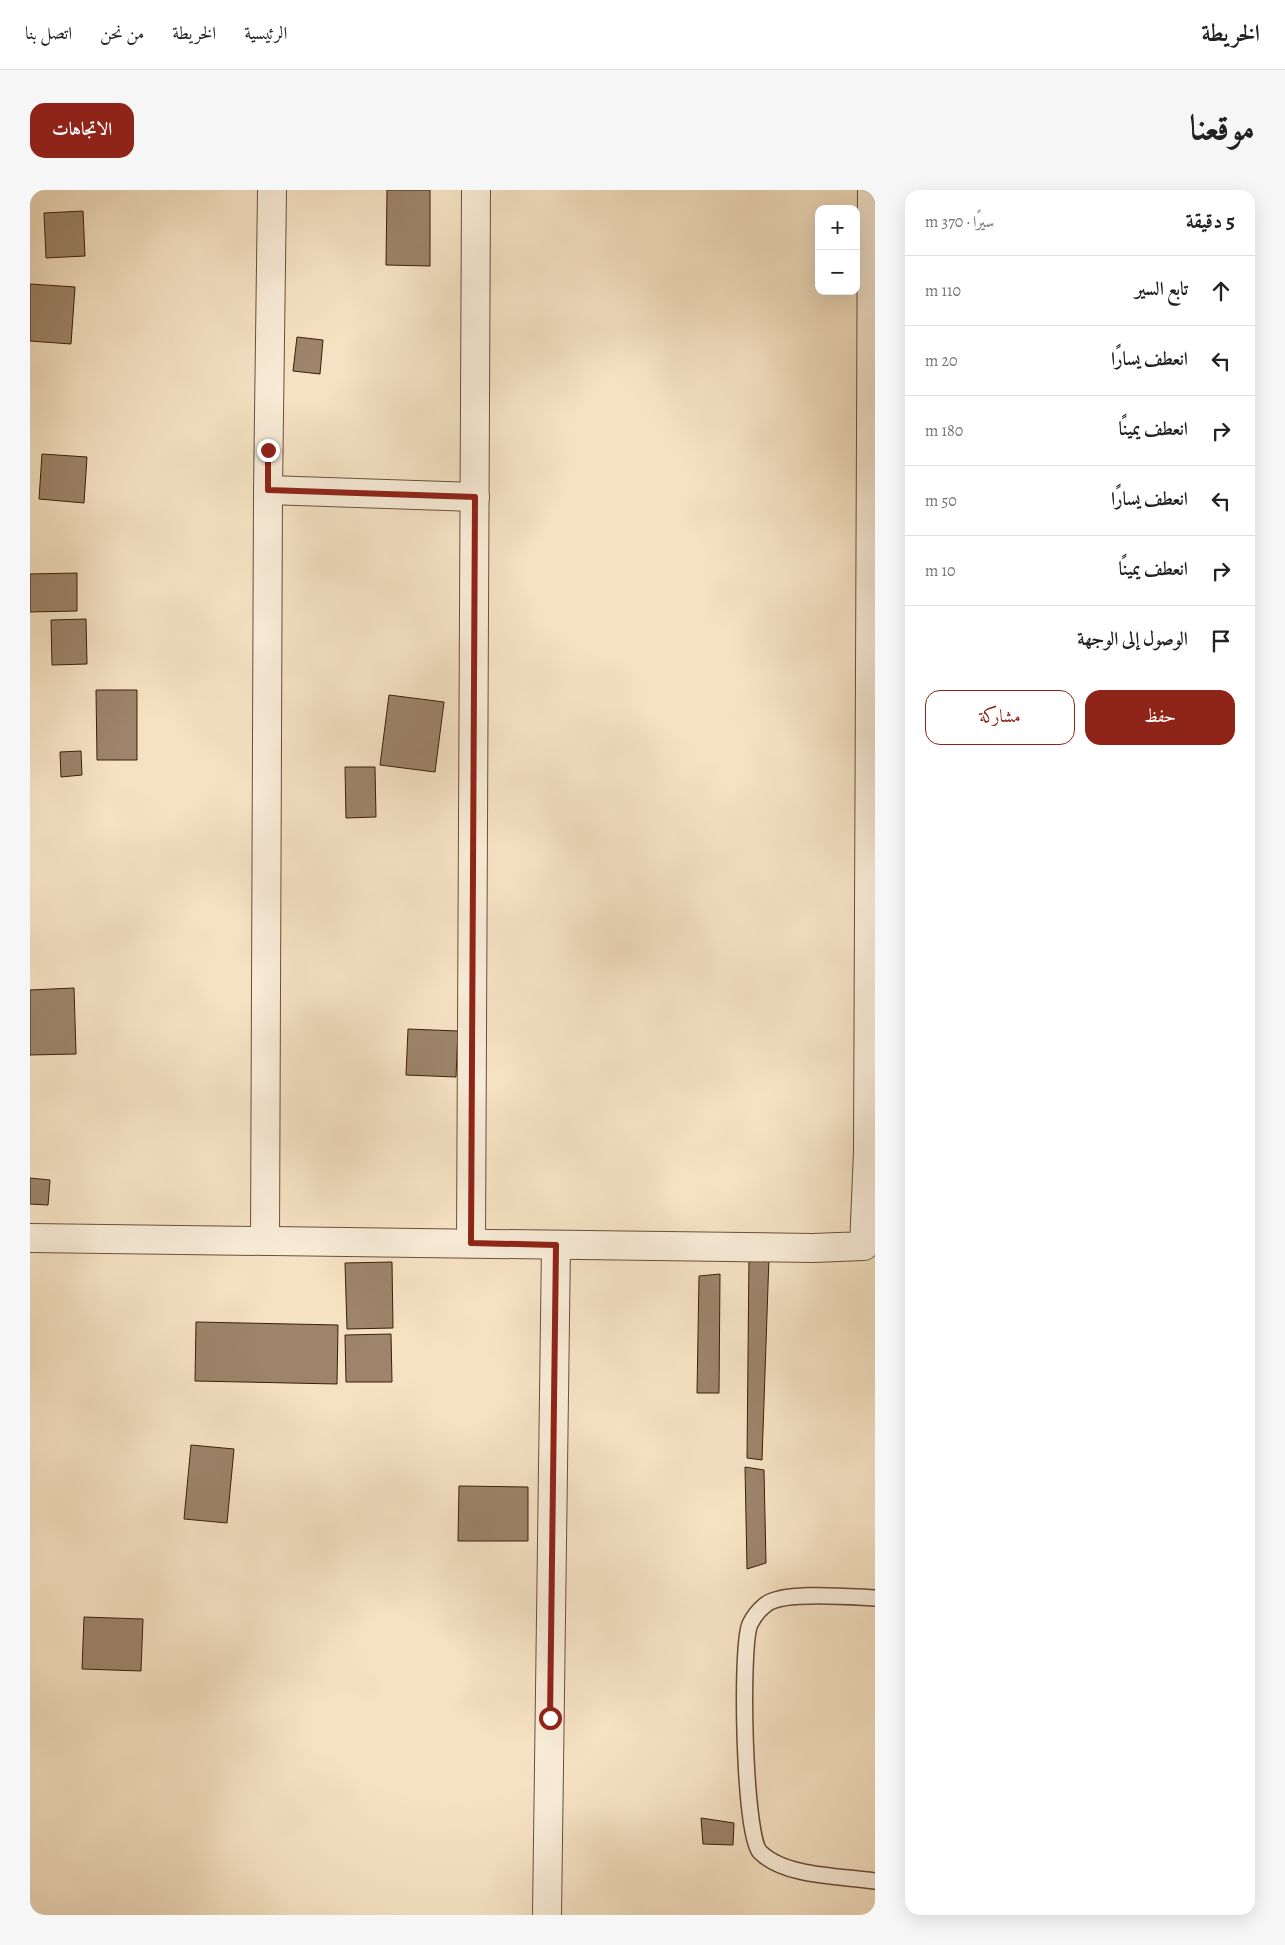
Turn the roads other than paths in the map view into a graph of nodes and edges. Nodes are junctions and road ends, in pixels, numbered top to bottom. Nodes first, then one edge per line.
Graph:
1 (272, 190) edge
2 (476, 190) edge
3 (872, 190) edge
4 (873, 236) edge
5 (873, 452) edge
6 (268, 490) junction
7 (475, 497) junction
8 (873, 729) edge
9 (872, 888) edge
10 (30, 1238) edge
11 (265, 1241) junction
12 (471, 1243) junction
13 (556, 1245) junction
14 (870, 1246) edge
15 (875, 1598) edge
16 (875, 1881) edge
17 (547, 1915) edge

1 - 6 street
2 - 7 street
3 - 4 street
4 - 5 street
5 - 8 street
6 - 7 street
6 - 11 street
7 - 12 street
8 - 9 street
9 - 14 street
10 - 11 street
11 - 12 street
12 - 13 street
13 - 14 street
13 - 17 street
15 - 16 lane

